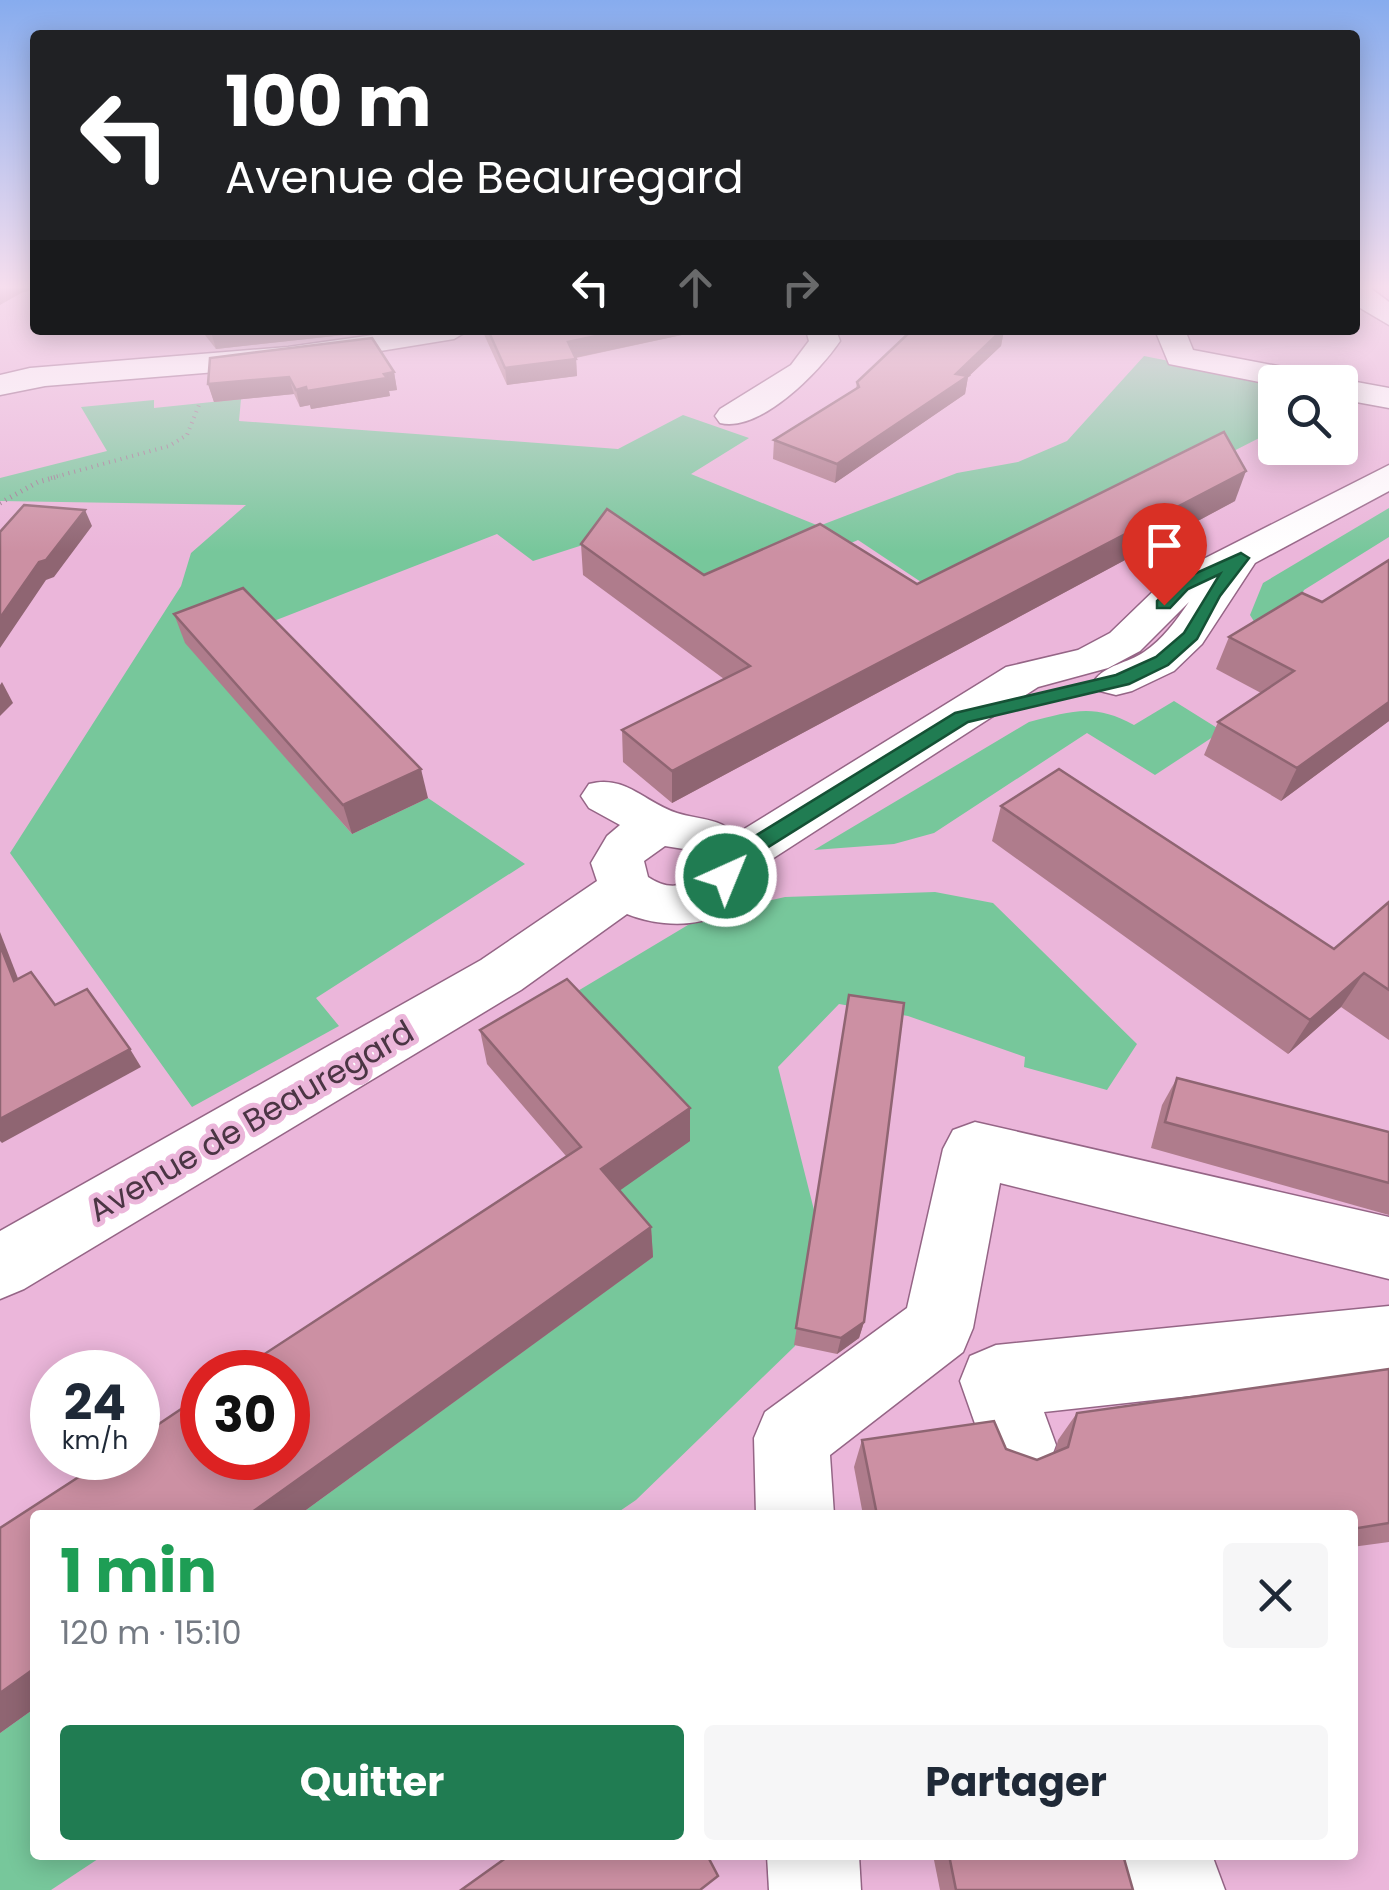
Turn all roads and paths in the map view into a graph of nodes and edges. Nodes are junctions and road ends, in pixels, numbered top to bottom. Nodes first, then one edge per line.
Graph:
1 (29, 375) edge
2 (195, 375) edge
3 (797, 375) edge
4 (0, 385) edge
5 (1358, 392) edge
6 (1389, 398) edge
7 (732, 416) dead end
8 (1389, 476) edge
9 (0, 502) edge
10 (1389, 1248) edge
11 (0, 1267) edge
12 (1389, 1340) edge
13 (1018, 1445) dead end
14 (795, 1510) edge
15 (813, 1860) edge
16 (1168, 1860) edge
17 (815, 1890) edge
18 (1179, 1890) edge

1 - 4 street
2 - 9 path
3 - 7 street
5 - 6 street
8 - 11 street, Avenue de Beauregard
10 - 14 street
12 - 13 street
15 - 17 street
16 - 18 street

